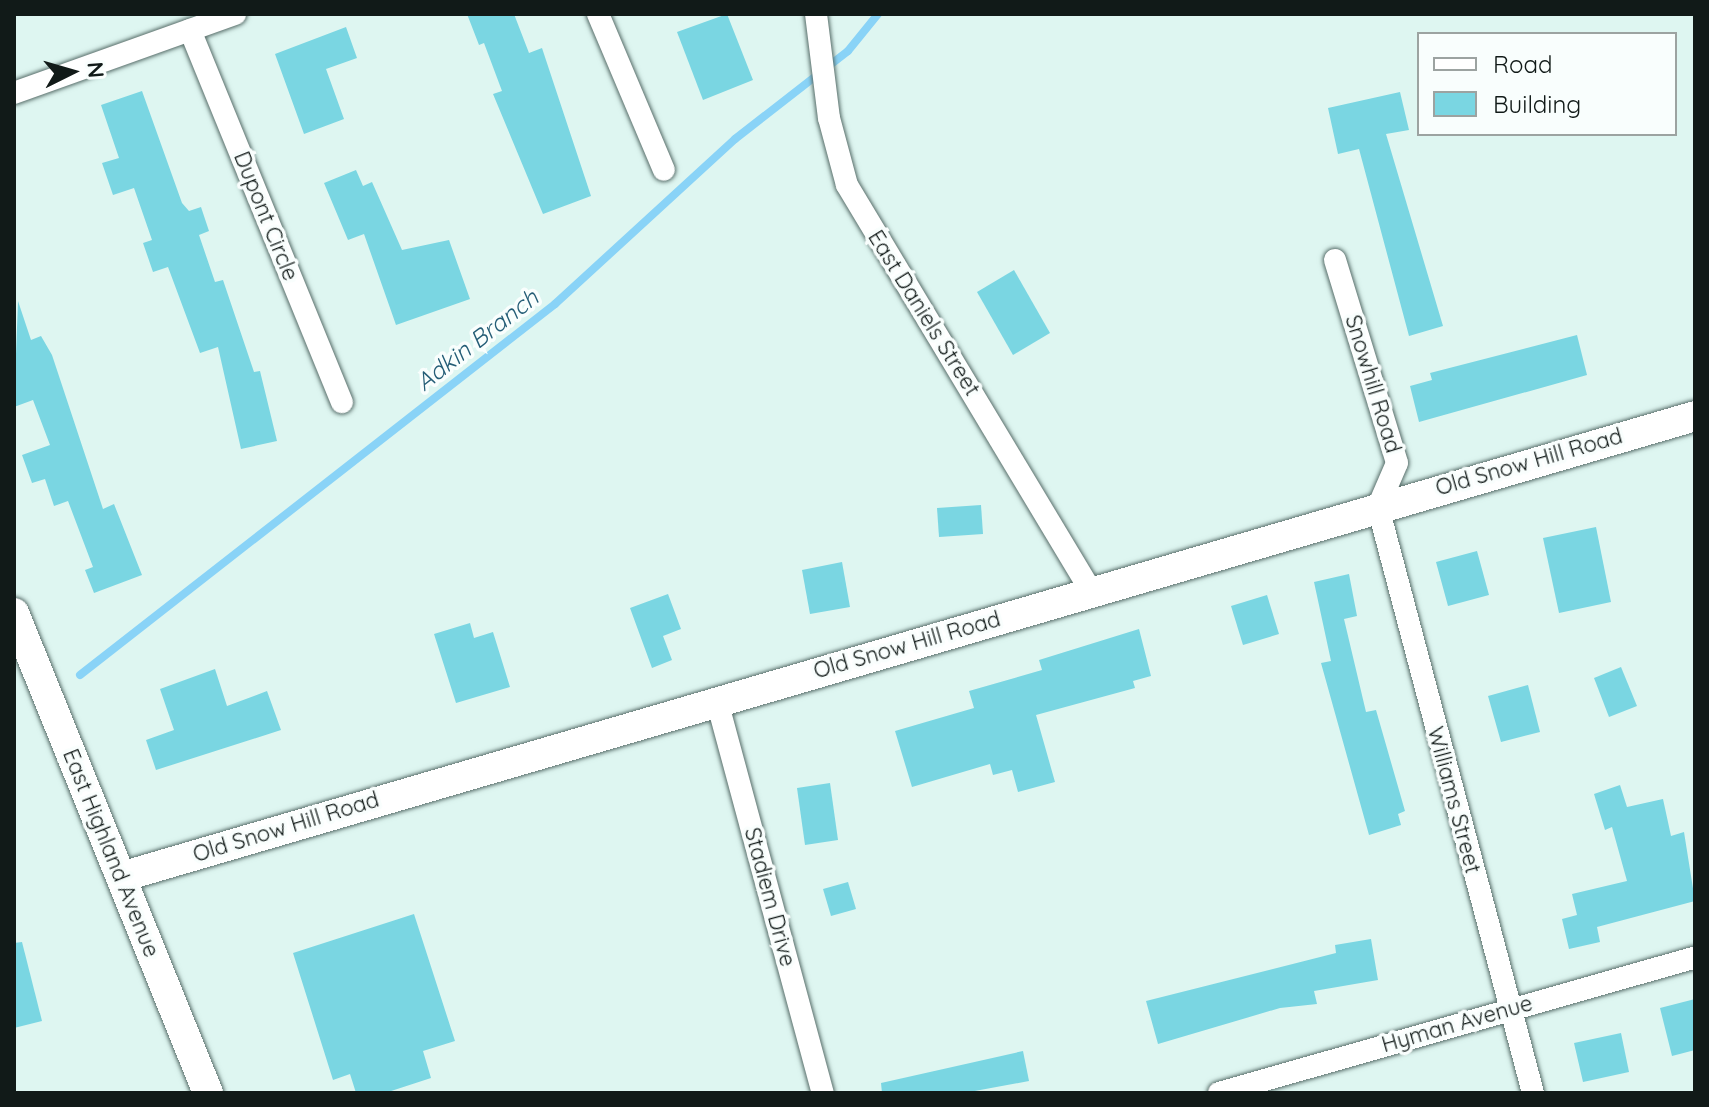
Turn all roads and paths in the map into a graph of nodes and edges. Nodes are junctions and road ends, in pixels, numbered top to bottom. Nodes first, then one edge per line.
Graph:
1 (235, 14) edge
2 (598, 14) edge
3 (816, 14) edge
4 (190, 30) junction
5 (14, 93) edge
6 (664, 170) dead end
7 (1335, 260) dead end
8 (342, 402) dead end
9 (1695, 416) edge
10 (1378, 507) junction
11 (1091, 591) junction
12 (14, 613) edge
13 (717, 701) junction
14 (121, 877) junction
15 (1695, 957) edge
16 (1510, 1008) junction
17 (208, 1093) edge
18 (823, 1093) edge
19 (1219, 1093) edge
20 (1533, 1093) edge

1 - 4 street
2 - 6 street
3 - 11 street, East Daniels Street
4 - 5 street
4 - 8 street, Dupont Circle
7 - 10 street, Snowhill Road
9 - 10 street, Old Snow Hill Road
10 - 11 street, Old Snow Hill Road
10 - 16 street, Williams Street
11 - 13 street, Old Snow Hill Road
12 - 14 street, East Highland Avenue
13 - 14 street, Old Snow Hill Road
13 - 18 street, Stadiem Drive
14 - 17 street, East Highland Avenue
15 - 16 street, Hyman Avenue
16 - 19 street, Hyman Avenue
16 - 20 street, Williams Street

